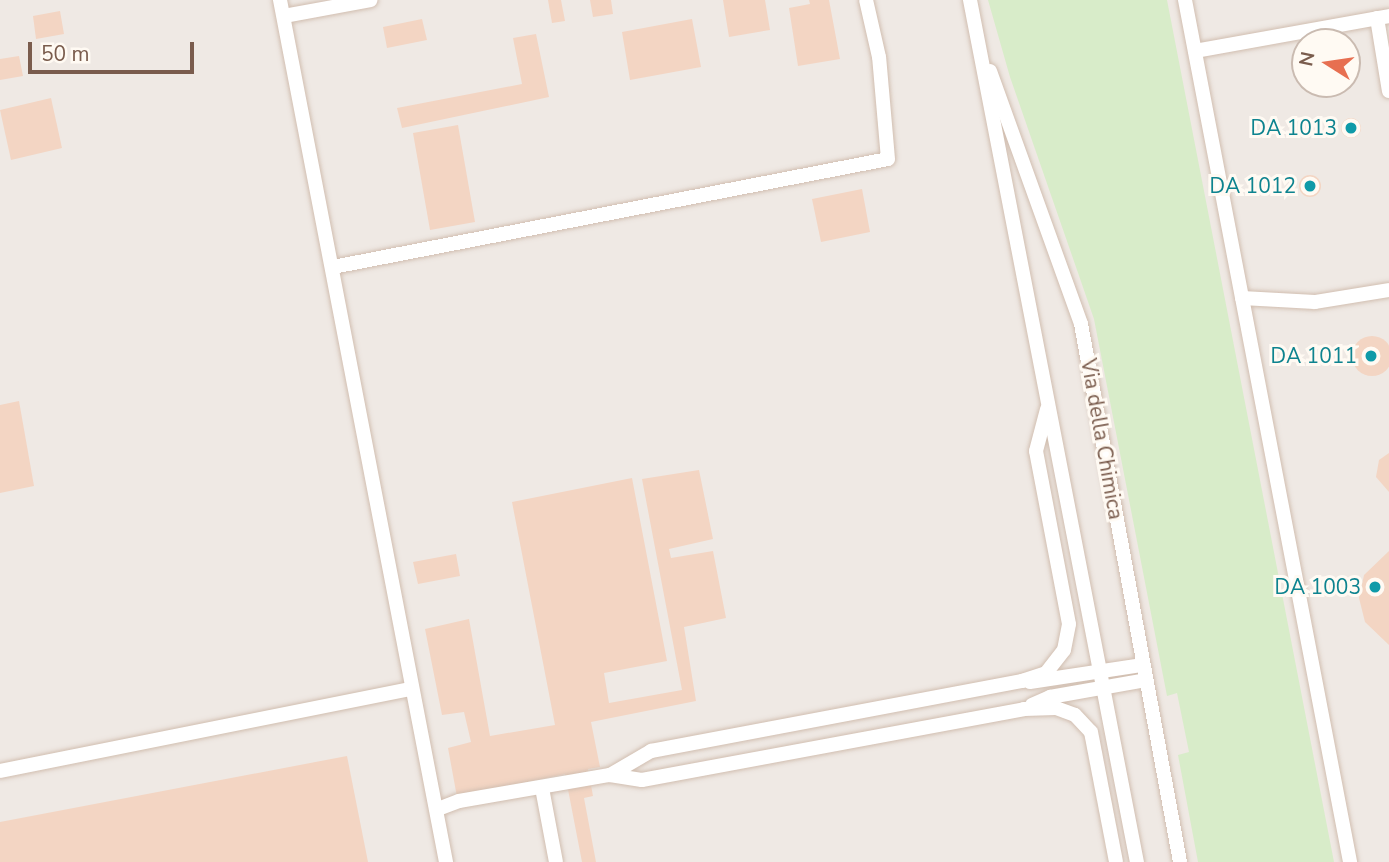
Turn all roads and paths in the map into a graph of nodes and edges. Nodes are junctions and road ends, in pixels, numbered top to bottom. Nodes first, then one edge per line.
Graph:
1 (280, 0) edge
2 (371, 0) edge
3 (866, 0) edge
4 (970, 0) edge
5 (1185, 0) edge
6 (284, 16) junction
7 (1383, 17) edge
8 (975, 30) junction
9 (1195, 51) junction
10 (1389, 91) edge
11 (333, 267) junction
12 (1389, 290) edge
13 (1242, 298) junction
14 (1049, 404) junction
15 (1143, 665) junction
16 (1102, 680) junction
17 (1146, 680) junction
18 (1022, 681) junction
19 (409, 689) junction
20 (1024, 709) junction
21 (0, 771) edge
22 (610, 775) junction
23 (542, 788) junction
24 (438, 809) junction
25 (446, 862) edge
26 (556, 862) edge
27 (1116, 862) edge
28 (1137, 862) edge
29 (1180, 862) edge
30 (1350, 862) edge

1 - 6 lane
2 - 6 lane
3 - 11 lane
4 - 8 lane, Via della Chimica
5 - 9 lane
6 - 11 lane
7 - 9 lane
7 - 10 lane
8 - 14 lane, Via della Chimica
8 - 15 lane, Via della Chimica
9 - 13 lane
11 - 19 lane
12 - 13 lane
13 - 30 lane
14 - 16 lane, Via della Chimica
14 - 18 lane
15 - 16 lane
15 - 17 lane, Via della Chimica
16 - 17 lane
16 - 18 lane
16 - 20 lane
16 - 28 lane, Via della Chimica
17 - 29 lane, Via della Chimica
18 - 22 lane
19 - 21 lane
19 - 24 lane
20 - 22 lane
20 - 27 lane
22 - 23 lane
23 - 24 lane
23 - 26 lane
24 - 25 lane

